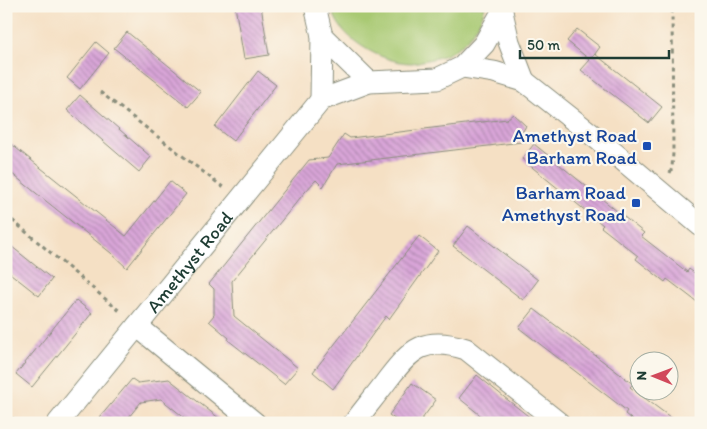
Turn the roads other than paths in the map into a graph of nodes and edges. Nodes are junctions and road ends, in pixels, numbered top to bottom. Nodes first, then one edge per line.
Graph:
1 (315, 6) edge
2 (501, 9) edge
3 (322, 36) junction
4 (462, 67) junction
5 (524, 81) junction
6 (369, 82) junction
7 (320, 100) junction
8 (701, 226) edge
9 (137, 326) junction
10 (58, 423) edge
11 (255, 423) edge
12 (354, 423) edge
13 (559, 423) edge

1 - 3 street
2 - 4 street
2 - 5 street
3 - 6 street
3 - 7 street
4 - 5 street
4 - 6 street
5 - 8 street
6 - 7 street
7 - 9 street, Amethyst Road
9 - 10 street, Amethyst Road
9 - 11 street
12 - 13 street

